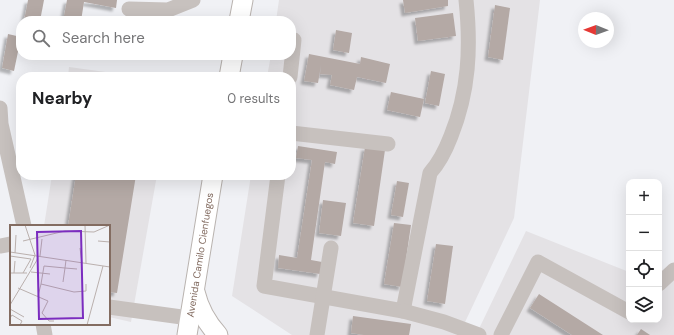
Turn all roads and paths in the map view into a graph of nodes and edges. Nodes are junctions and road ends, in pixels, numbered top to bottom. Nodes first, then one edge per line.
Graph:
1 (192, 0) edge
2 (243, 0) edge
3 (466, 0) edge
4 (129, 9) dead end
5 (240, 16) edge
6 (232, 60) edge
7 (292, 60) edge
8 (230, 72) edge
9 (291, 72) edge
10 (0, 108) edge
11 (296, 134) edge
12 (388, 144) dead end
13 (212, 180) edge
14 (277, 180) edge
15 (24, 225) edge
16 (10, 244) edge
17 (0, 246) edge
18 (331, 248) dead end
19 (674, 270) edge
20 (662, 281) edge
21 (194, 289) junction
22 (323, 296) junction
23 (110, 307) edge
24 (626, 310) edge
25 (403, 311) junction
26 (43, 325) edge
27 (189, 329) edge
28 (45, 335) edge
29 (213, 335) edge
30 (218, 335) edge
31 (317, 335) edge
32 (479, 335) edge
33 (501, 335) edge

1 - 4 street
2 - 5 main road
3 - 25 street
6 - 8 main road
7 - 9 street
10 - 15 street
11 - 12 street
13 - 21 main road, Avenida Camilo Cienfuegos
14 - 22 street
16 - 17 street
18 - 22 street
19 - 20 street
21 - 27 main road, Avenida Camilo Cienfuegos
21 - 30 main road
22 - 25 street
22 - 31 street
23 - 27 street
24 - 33 street
25 - 32 street
26 - 28 street
27 - 29 main road

